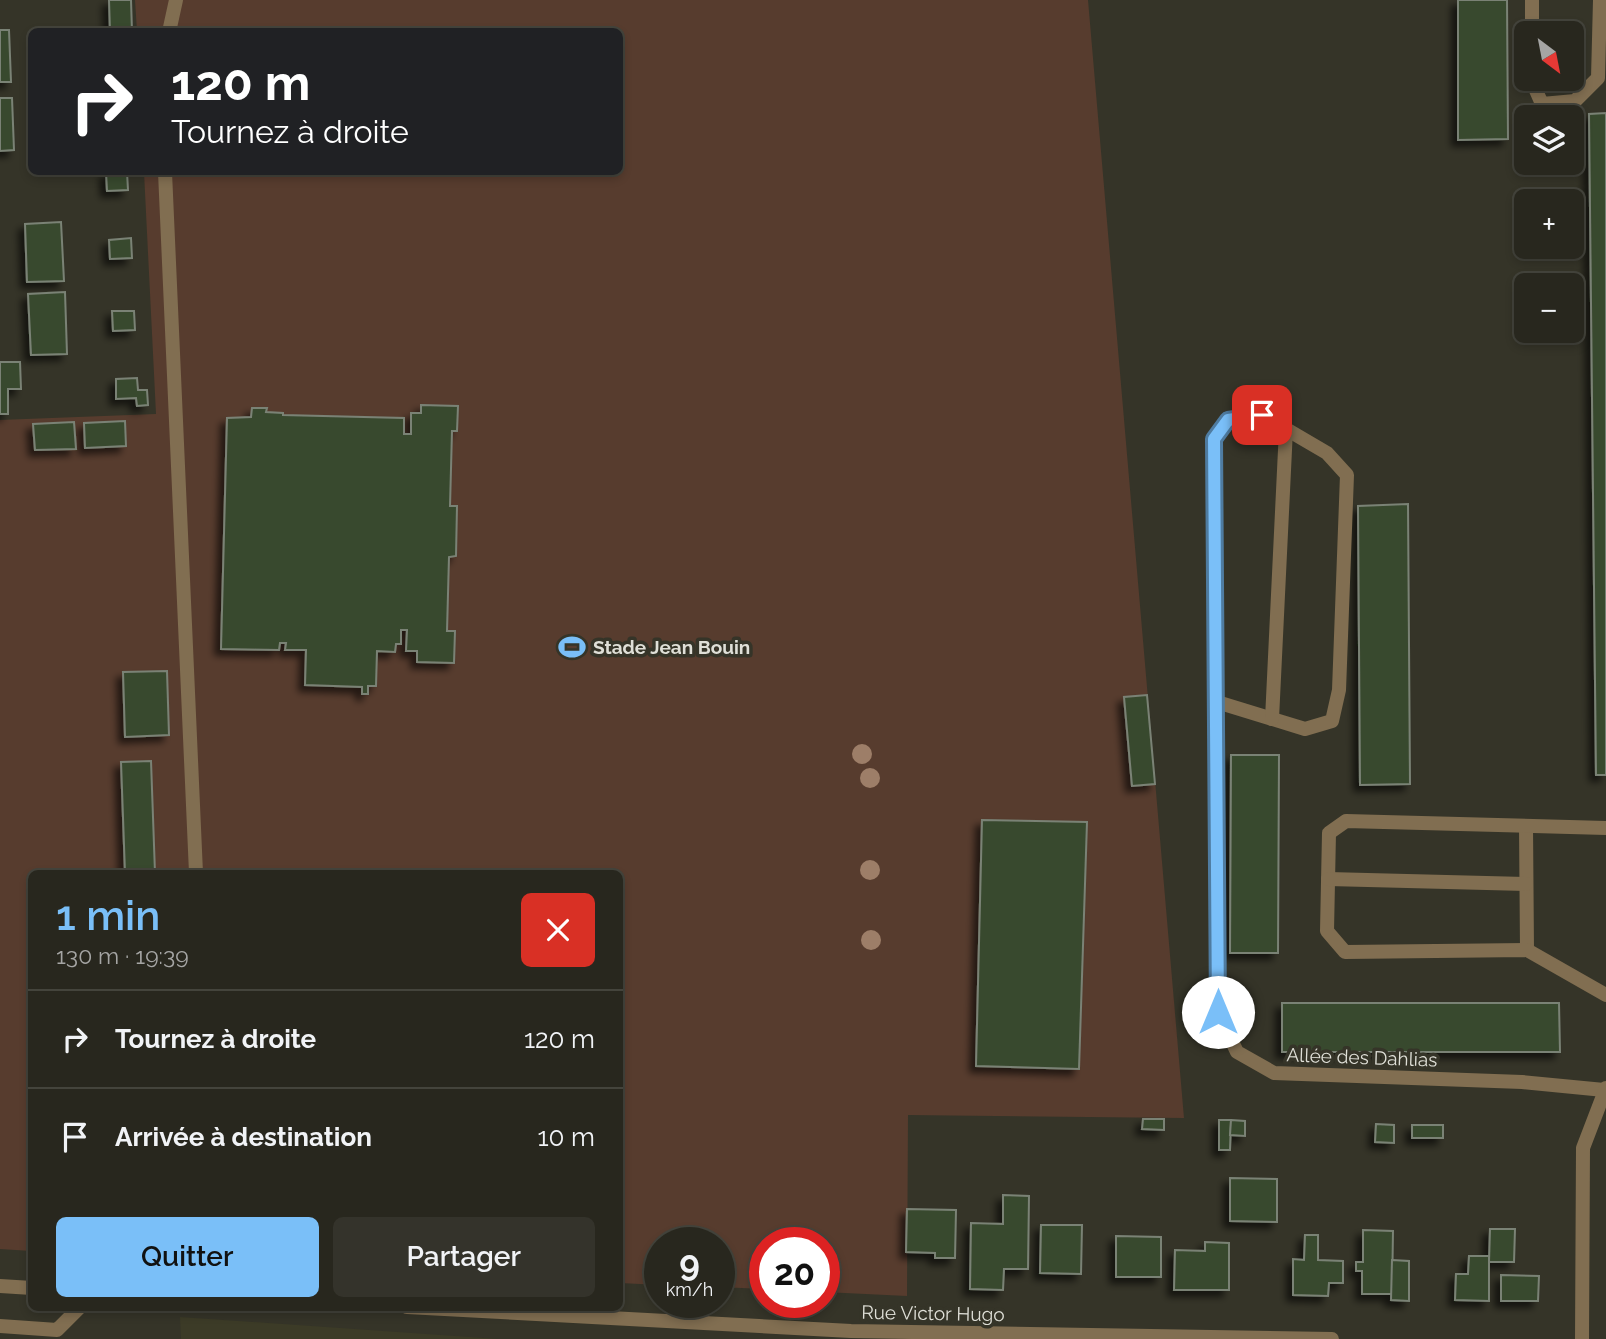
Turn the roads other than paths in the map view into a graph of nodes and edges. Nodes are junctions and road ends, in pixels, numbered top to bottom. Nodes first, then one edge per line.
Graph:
1 (176, 0) edge
2 (1532, 0) edge
3 (1600, 0) edge
4 (1532, 21) edge
5 (171, 28) edge
6 (1536, 91) edge
7 (165, 175) edge
8 (1286, 429) junction
9 (1217, 702) junction
10 (1272, 719) junction
11 (1526, 826) junction
12 (1606, 828) edge
13 (196, 870) edge
14 (1328, 879) junction
15 (1526, 884) junction
16 (1527, 950) junction
17 (1606, 995) edge
18 (1605, 1089) edge
19 (0, 1286) edge
20 (28, 1288) edge
21 (76, 1311) edge
22 (481, 1311) edge
23 (0, 1326) edge
24 (1332, 1339) edge
25 (1582, 1339) edge

1 - 5 street
2 - 4 street
3 - 6 street
7 - 13 street
8 - 9 street, Allée des Dahlias
8 - 10 street
8 - 10 street
9 - 10 street
9 - 18 street, Allée des Dahlias
11 - 12 street
11 - 14 street
11 - 15 street
14 - 15 street
14 - 16 street
15 - 16 street
16 - 17 street
18 - 25 street
19 - 20 street
21 - 23 street
22 - 24 street, Rue Victor Hugo

